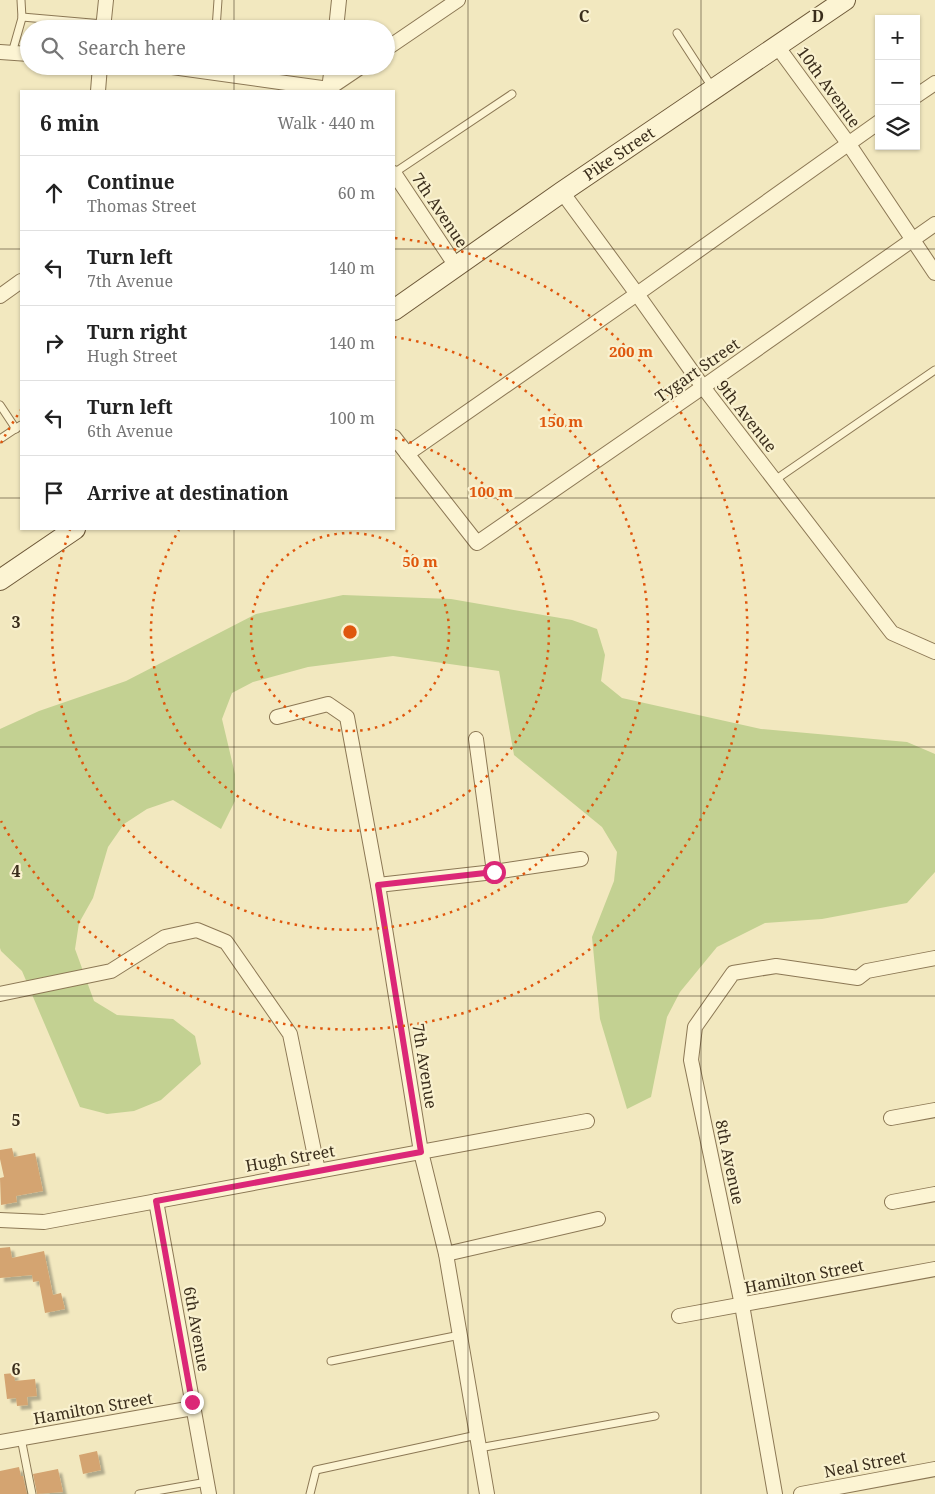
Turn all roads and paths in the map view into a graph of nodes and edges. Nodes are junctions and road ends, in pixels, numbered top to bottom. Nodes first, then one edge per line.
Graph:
1 (21, 0) edge
2 (106, 0) edge
3 (218, 0) edge
4 (339, 0) edge
5 (458, 0) edge
6 (845, 0) edge
7 (22, 17) junction
8 (21, 20) edge
9 (46, 20) edge
10 (104, 20) edge
11 (217, 20) edge
12 (337, 20) edge
13 (20, 22) edge
14 (677, 33) dead end
15 (395, 43) edge
16 (777, 46) junction
17 (6, 53) edge
18 (20, 54) edge
19 (99, 75) edge
20 (242, 75) edge
21 (330, 75) edge
22 (349, 75) edge
23 (935, 84) edge
24 (98, 90) edge
25 (328, 90) edge
26 (714, 90) junction
27 (920, 93) edge
28 (512, 94) dead end
29 (875, 125) edge
30 (848, 143) junction
31 (395, 172) edge
32 (395, 174) edge
33 (562, 192) junction
34 (935, 224) edge
35 (912, 239) junction
36 (456, 266) junction
37 (935, 273) edge
38 (20, 282) edge
39 (638, 294) junction
40 (0, 296) edge
41 (395, 309) edge
42 (935, 370) edge
43 (703, 387) junction
44 (0, 405) edge
45 (19, 427) edge
46 (395, 438) edge
47 (0, 439) edge
48 (407, 454) junction
49 (774, 480) junction
50 (74, 530) edge
51 (0, 580) edge
52 (935, 652) edge
53 (277, 717) dead end
54 (476, 739) dead end
55 (581, 859) dead end
56 (494, 872) junction
57 (378, 885) junction
58 (935, 958) edge
59 (0, 994) edge
60 (935, 1110) edge
61 (892, 1118) dead end
62 (587, 1121) dead end
63 (421, 1152) junction
64 (318, 1171) junction
65 (935, 1194) edge
66 (156, 1201) junction
67 (892, 1202) dead end
68 (598, 1219) dead end
69 (0, 1220) edge
70 (446, 1254) junction
71 (935, 1269) edge
72 (742, 1306) junction
73 (679, 1316) dead end
74 (460, 1335) junction
75 (331, 1361) dead end
76 (193, 1408) junction
77 (655, 1416) dead end
78 (21, 1438) junction
79 (0, 1442) edge
80 (478, 1442) junction
81 (935, 1469) edge
82 (208, 1488) edge
83 (32, 1494) edge
84 (139, 1494) edge
85 (310, 1494) edge
86 (487, 1494) edge
87 (775, 1494) edge
88 (801, 1494) edge

1 - 7 lane
2 - 10 street
3 - 11 lane
4 - 12 street
5 - 15 street
6 - 16 main road, Pike Street
7 - 8 lane
7 - 9 lane
13 - 17 lane
14 - 26 lane
16 - 26 main road, Pike Street
16 - 30 street, 10th Avenue
17 - 18 street
19 - 24 street
20 - 25 street
21 - 25 street
22 - 25 street
23 - 27 street
26 - 33 main road, Pike Street
28 - 31 lane
29 - 30 street
30 - 35 street, 10th Avenue
30 - 39 street
32 - 36 street, 7th Avenue
33 - 36 main road, Pike Street
33 - 39 street, 9th Avenue
34 - 35 street, Tygart Street
35 - 37 street, 10th Avenue
35 - 43 street, Tygart Street
36 - 41 main road, Pike Street
38 - 40 street
39 - 43 street, 9th Avenue
39 - 48 street
42 - 49 lane
43 - 48 street, Tygart Street
43 - 49 street, 9th Avenue
44 - 45 lane
45 - 47 lane
46 - 48 street
49 - 52 street, 9th Avenue
50 - 51 main road
53 - 57 street, 7th Avenue
54 - 56 street
55 - 56 street
56 - 57 street
57 - 63 street, 7th Avenue
58 - 72 street, 8th Avenue
59 - 64 street
60 - 61 street
62 - 63 street, Hugh Street
63 - 64 street, Hugh Street
63 - 70 street, 7th Avenue
64 - 66 street, Hugh Street
65 - 67 street
66 - 69 street, Hugh Street
66 - 76 street, 6th Avenue
68 - 70 street
70 - 74 street, 7th Avenue
71 - 72 street, Hamilton Street
72 - 73 street, Hamilton Street
72 - 87 street, 8th Avenue
74 - 75 lane
74 - 80 street, 7th Avenue
76 - 78 street, Hamilton Street
76 - 82 street, 6th Avenue
77 - 80 lane
78 - 79 street, Hamilton Street
78 - 83 lane
80 - 85 lane
80 - 86 street, 7th Avenue
81 - 88 street, Neal Street
82 - 84 lane

